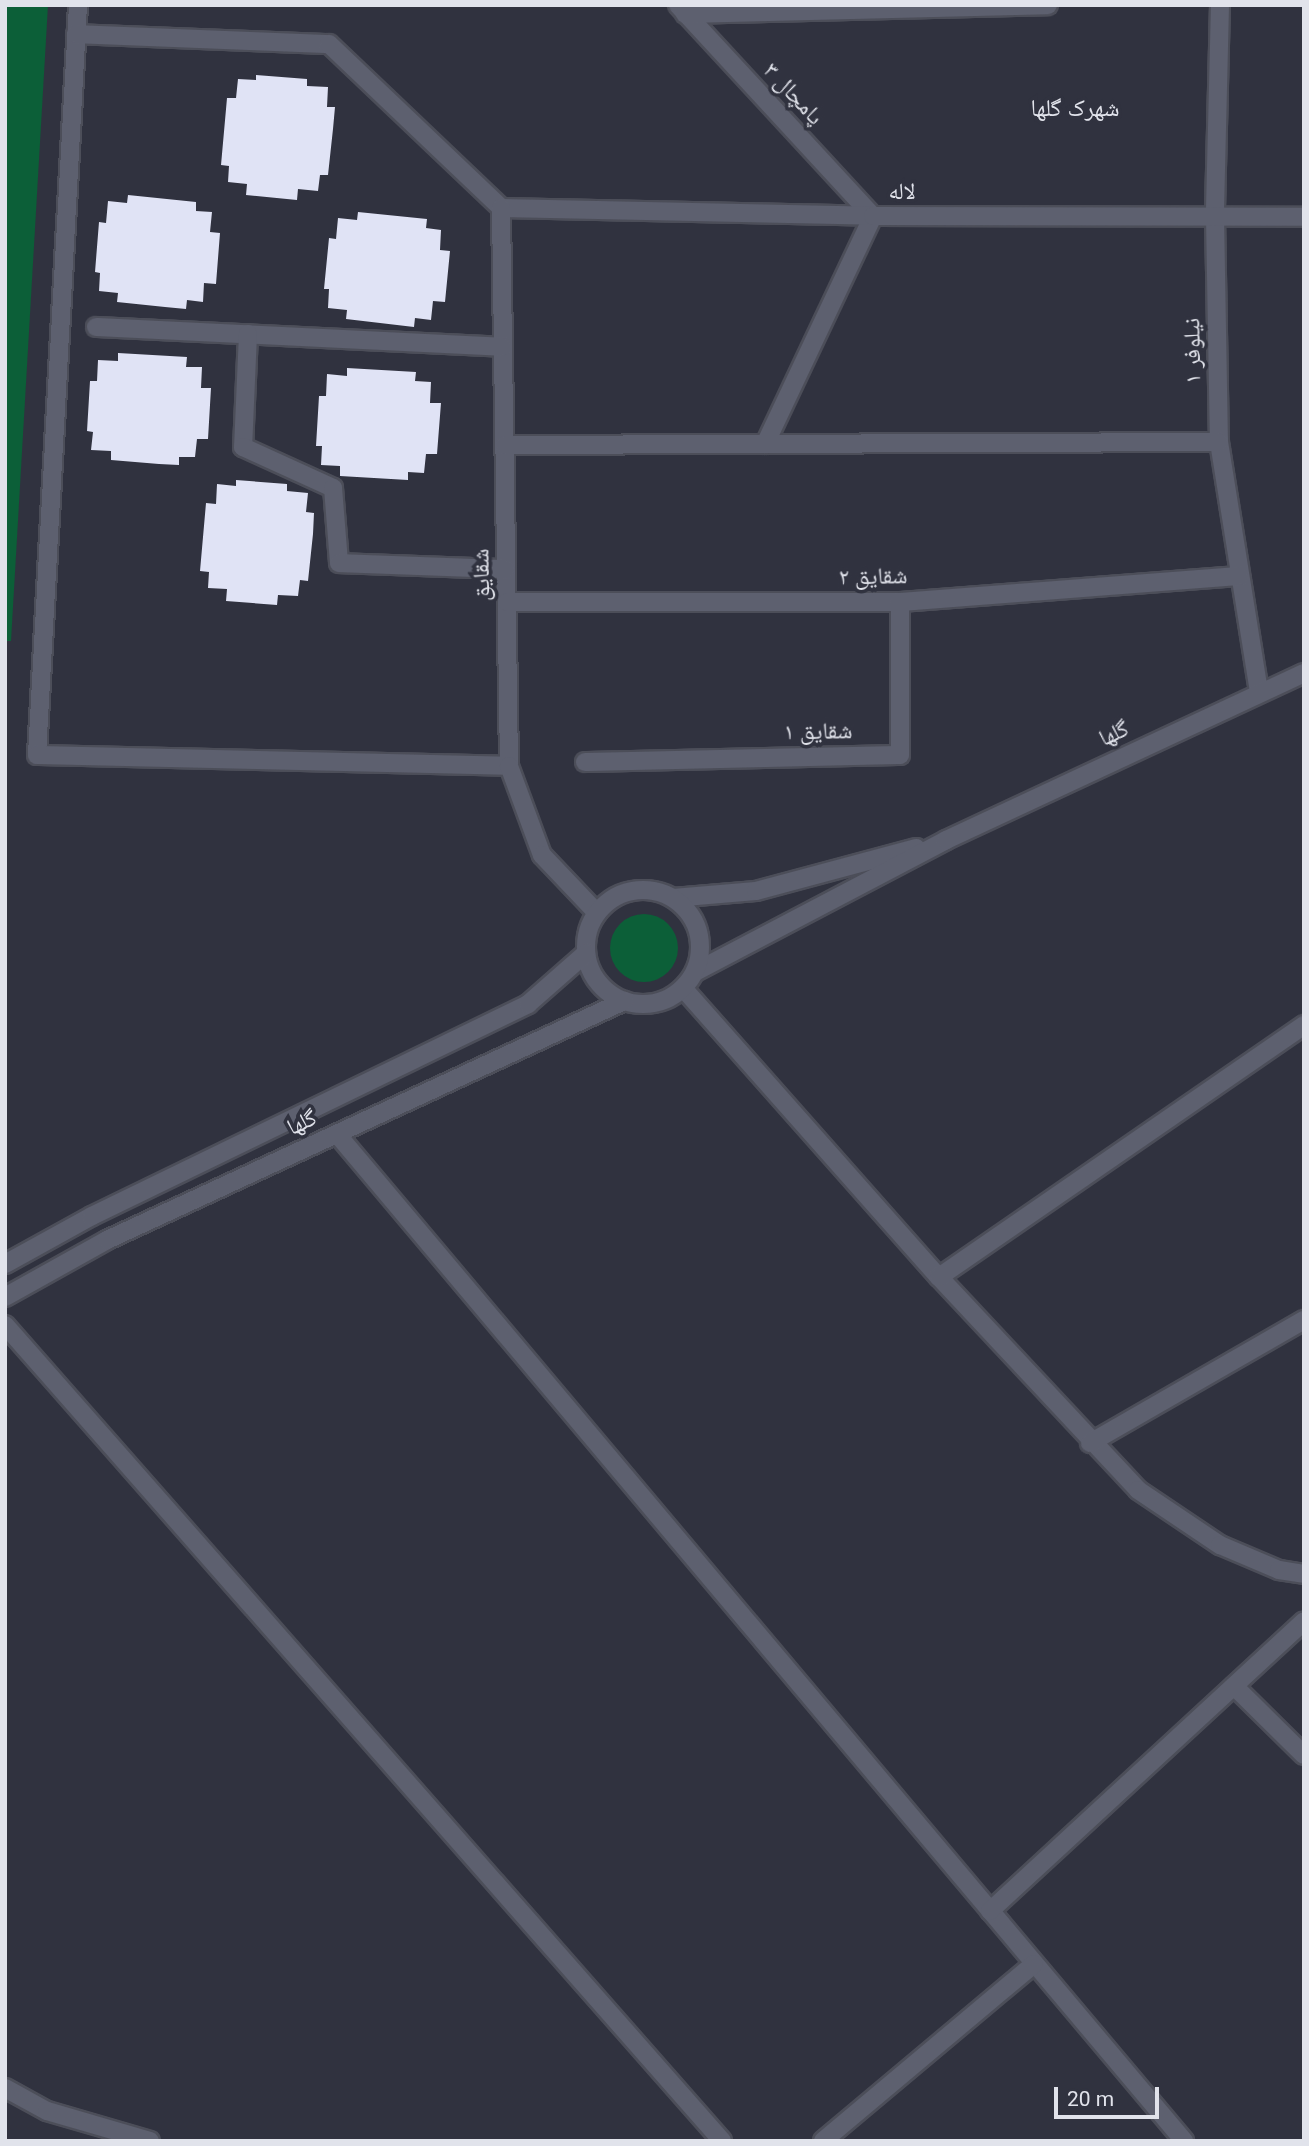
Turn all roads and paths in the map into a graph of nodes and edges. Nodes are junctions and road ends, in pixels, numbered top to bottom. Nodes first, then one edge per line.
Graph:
1 (78, 5) edge
2 (1048, 5) edge
3 (1220, 5) edge
4 (681, 9) edge
5 (76, 34) junction
6 (501, 208) junction
7 (873, 216) junction
8 (1215, 216) junction
9 (1304, 217) edge
10 (96, 327) dead end
11 (248, 334) junction
12 (503, 347) junction
13 (1219, 442) junction
14 (765, 444) junction
15 (505, 445) junction
16 (506, 569) junction
17 (1239, 576) junction
18 (507, 602) junction
19 (900, 602) junction
20 (1304, 673) edge
21 (1259, 692) junction
22 (585, 762) dead end
23 (509, 766) junction
24 (946, 840) junction
25 (673, 898) junction
26 (597, 913) junction
27 (586, 953) junction
28 (695, 972) junction
29 (683, 988) junction
30 (624, 1000) junction
31 (1304, 1025) edge
32 (337, 1134) junction
33 (5, 1264) edge
34 (939, 1277) junction
35 (5, 1297) edge
36 (1304, 1320) edge
37 (5, 1325) edge
38 (1090, 1443) junction
39 (1304, 1574) edge
40 (1304, 1621) edge
41 (1234, 1686) junction
42 (1304, 1755) edge
43 (990, 1911) junction
44 (1034, 1964) junction
45 (5, 2088) edge
46 (150, 2141) edge
47 (722, 2141) edge
48 (823, 2141) edge
49 (1184, 2141) edge

1 - 5 street
2 - 4 street
3 - 8 street, نیلوفر ۱
4 - 7 street, پامچال ۳
5 - 6 street
5 - 23 street
6 - 7 street, لاله
6 - 12 street, شقایق
7 - 8 street, لاله
7 - 14 street
8 - 9 street, لاله
8 - 13 street, نیلوفر ۱
10 - 11 street
11 - 12 street
11 - 16 street
12 - 15 street, شقایق
13 - 14 street
13 - 17 street, نیلوفر ۱
14 - 15 street
15 - 16 street, شقایق
16 - 18 street, شقایق
17 - 19 street, شقایق ۲
17 - 21 street, نیلوفر ۱
18 - 19 street, شقایق ۲
18 - 23 street, شقایق
19 - 22 street, شقایق ۱
20 - 21 street, گلها
21 - 24 street, گلها
23 - 26 street, شقایق
24 - 25 street, گلها
24 - 28 street, گلها
25 - 26 street
25 - 28 street
26 - 27 street
27 - 30 street
27 - 33 street, گلها
28 - 29 street
29 - 30 street
29 - 34 street
30 - 32 street, گلها
31 - 34 street
32 - 35 street, گلها
32 - 43 street
34 - 38 street
36 - 38 street
37 - 47 street
38 - 39 street
40 - 41 street
41 - 42 street
41 - 43 street
43 - 44 street
44 - 48 street
44 - 49 street
45 - 46 street

